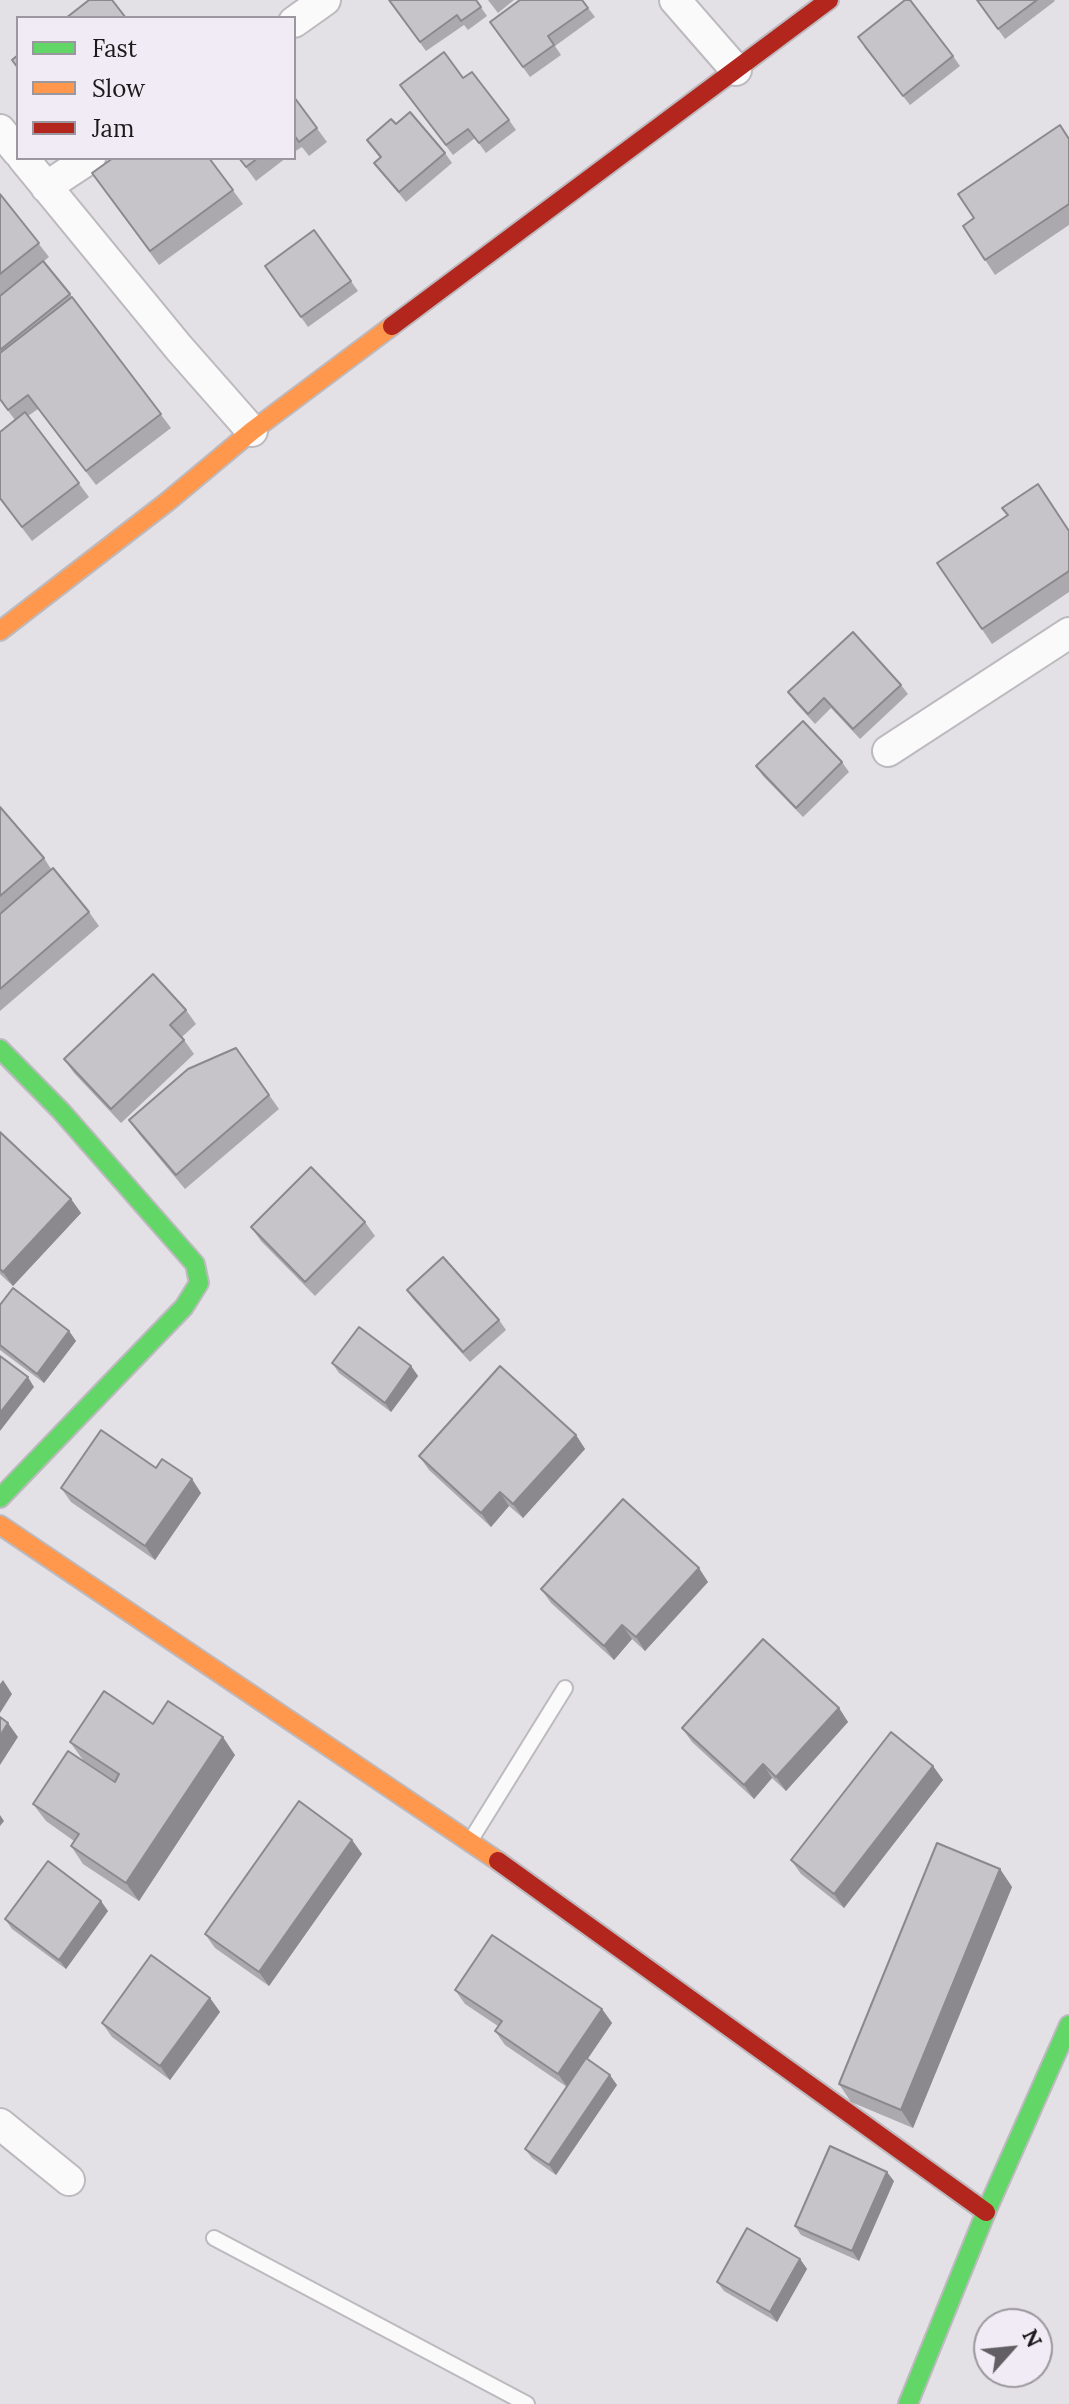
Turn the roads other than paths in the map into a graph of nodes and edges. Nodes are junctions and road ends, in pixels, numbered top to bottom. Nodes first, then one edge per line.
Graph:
1 (325, 0) edge
2 (675, 0) edge
3 (829, 0) edge
4 (296, 21) edge
5 (736, 70) junction
6 (0, 130) edge
7 (16, 150) edge
8 (25, 160) edge
9 (87, 160) edge
10 (46, 187) junction
11 (252, 431) junction
12 (0, 631) edge
13 (1069, 633) edge
14 (888, 751) dead end
15 (0, 1049) edge
16 (0, 1498) edge
17 (0, 1525) edge
18 (565, 1688) dead end
19 (470, 1841) junction
20 (1069, 2025) edge
21 (0, 2124) edge
22 (69, 2180) dead end
23 (986, 2212) junction
24 (214, 2238) dead end
25 (527, 2404) edge
26 (908, 2404) edge

1 - 4 street
2 - 5 street
3 - 5 street
5 - 11 street
6 - 7 street
8 - 10 street
9 - 10 street
10 - 11 street
11 - 12 street
13 - 14 street
15 - 16 street
17 - 19 street
18 - 19 lane
19 - 23 street
20 - 23 street
21 - 22 street
23 - 26 street
24 - 25 lane

